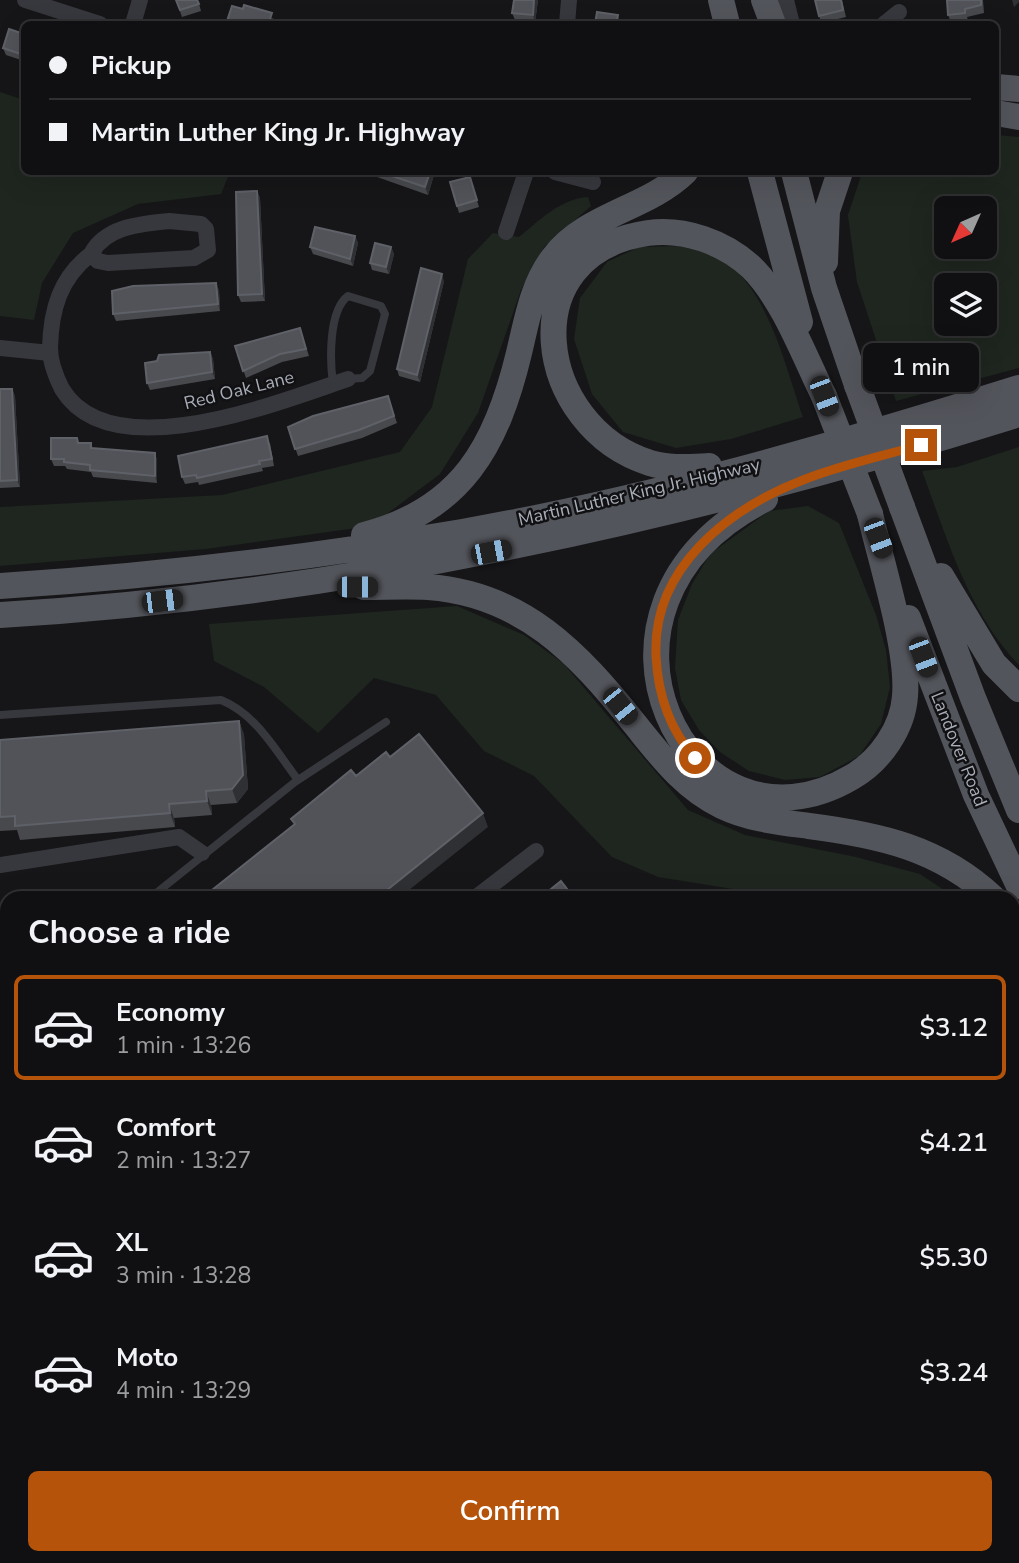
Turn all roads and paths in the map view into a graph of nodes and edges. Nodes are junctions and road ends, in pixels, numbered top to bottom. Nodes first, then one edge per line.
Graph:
1 (25, 0) edge
2 (140, 0) edge
3 (569, 0) edge
4 (721, 0) edge
5 (754, 0) edge
6 (764, 0) edge
7 (786, 0) edge
8 (900, 12) dead end
9 (91, 21) edge
10 (134, 21) edge
11 (567, 21) edge
12 (726, 21) edge
13 (759, 21) edge
14 (772, 21) edge
15 (791, 21) edge
16 (888, 21) edge
17 (999, 87) edge
18 (1019, 89) edge
19 (999, 114) edge
20 (1019, 117) edge
21 (525, 175) edge
22 (566, 175) edge
23 (681, 175) edge
24 (761, 175) edge
25 (795, 175) edge
26 (838, 175) edge
27 (593, 182) dead end
28 (506, 232) dead end
29 (91, 254) junction
30 (824, 288) junction
31 (0, 348) edge
32 (50, 353) junction
33 (340, 382) junction
34 (1014, 389) edge
35 (824, 396) junction
36 (1019, 414) edge
37 (1019, 427) edge
38 (921, 445) junction
39 (782, 458) junction
40 (803, 479) junction
41 (902, 507) junction
42 (870, 514) junction
43 (277, 558) junction
44 (0, 586) edge
45 (285, 586) junction
46 (0, 615) edge
47 (1019, 689) edge
48 (0, 715) edge
49 (386, 722) dead end
50 (298, 780) junction
51 (1019, 810) edge
52 (536, 851) dead end
53 (202, 853) junction
54 (0, 865) edge
55 (1019, 886) edge
56 (158, 891) edge
57 (484, 891) edge
58 (984, 891) edge

1 - 9 street
2 - 10 street
3 - 11 street
4 - 12 main road
5 - 13 main road
6 - 14 main road
7 - 15 street
8 - 16 street
17 - 18 main road
19 - 20 main road
21 - 28 street
22 - 27 street
23 - 43 main road
24 - 35 main road, Landover Road
25 - 30 main road, Landover Road
26 - 30 main road
29 - 29 street
29 - 32 street
30 - 41 main road, Landover Road, bridge
31 - 32 street
32 - 33 street, Red Oak Lane
33 - 33 lane
34 - 39 main road, Martin Luther King Jr. Highway
35 - 39 main road
35 - 42 main road, Landover Road, bridge
36 - 38 main road, Martin Luther King Jr. Highway
37 - 38 main road
38 - 40 main road, Martin Luther King Jr. Highway
39 - 43 main road, Martin Luther King Jr. Highway
40 - 42 main road
40 - 45 main road, Martin Luther King Jr. Highway
41 - 47 main road
41 - 51 main road, Landover Road
42 - 55 main road, Landover Road
43 - 44 main road, Martin Luther King Jr. Highway
45 - 46 main road, Martin Luther King Jr. Highway
45 - 58 main road
48 - 50 lane
49 - 50 lane
50 - 53 lane
52 - 57 street
53 - 54 street
53 - 56 lane

